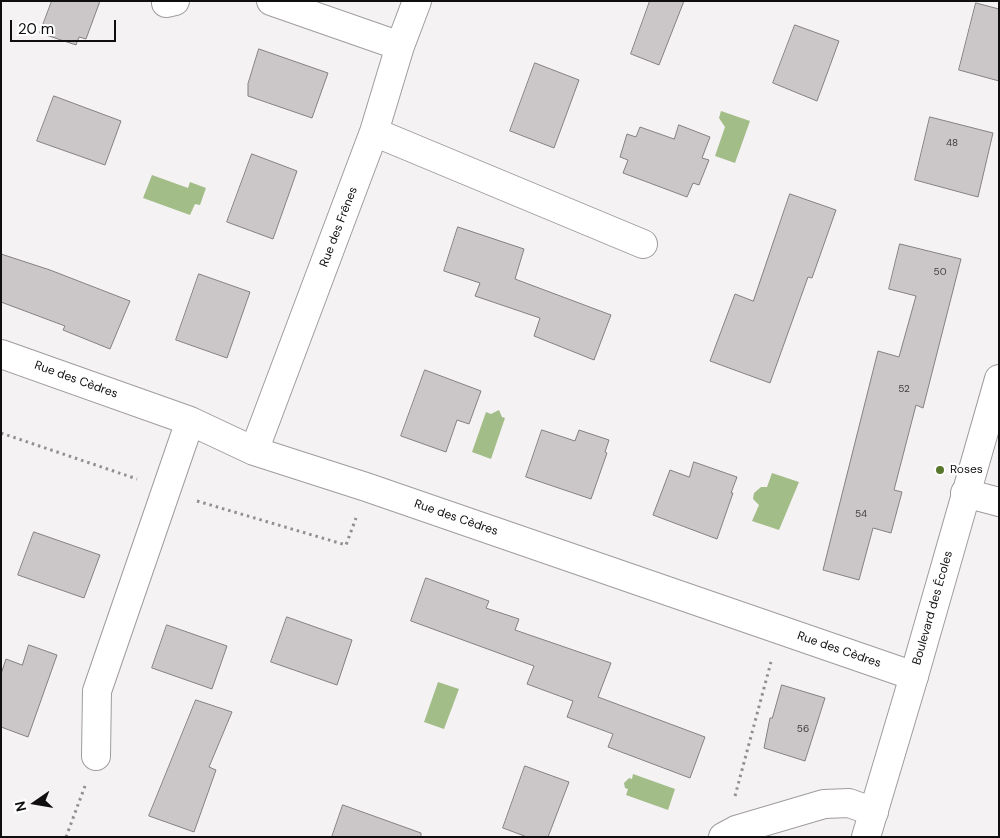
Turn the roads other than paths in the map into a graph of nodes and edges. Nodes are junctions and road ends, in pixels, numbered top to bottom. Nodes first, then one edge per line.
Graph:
1 (270, 1) edge
2 (417, 1) edge
3 (400, 46) junction
4 (374, 132) junction
5 (643, 244) dead end
6 (1, 354) edge
7 (999, 379) edge
8 (190, 421) junction
9 (254, 451) junction
10 (965, 493) junction
11 (999, 502) edge
12 (914, 676) junction
13 (96, 756) road end
14 (870, 824) edge
15 (723, 837) edge

1 - 3 street
2 - 3 street, Rue des Frênes
3 - 4 street, Rue des Frênes
4 - 5 street
4 - 9 street, Rue des Frênes
6 - 8 street, Rue des Cèdres
7 - 10 street, Boulevard des Écoles
8 - 9 street, Rue des Cèdres
8 - 13 street
9 - 12 street, Rue des Cèdres
10 - 11 street
10 - 12 street, Boulevard des Écoles
12 - 14 street, Boulevard des Écoles
14 - 15 street

